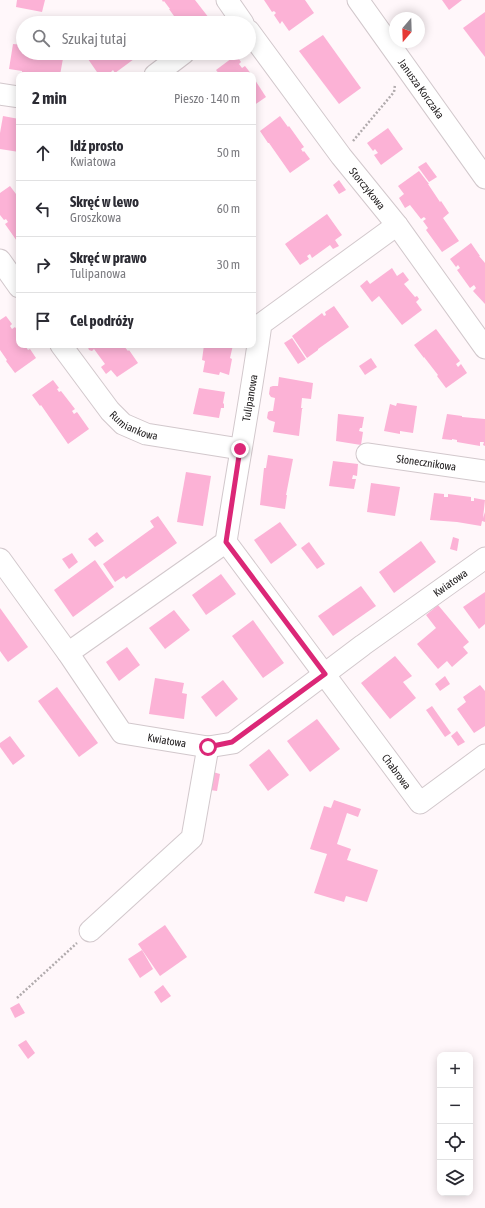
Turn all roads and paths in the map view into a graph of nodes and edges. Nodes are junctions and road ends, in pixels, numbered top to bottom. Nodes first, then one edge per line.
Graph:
1 (358, 0) edge
2 (256, 40) edge
3 (175, 60) edge
4 (406, 66) junction
5 (160, 72) edge
6 (0, 94) edge
7 (16, 97) edge
8 (341, 156) junction
9 (485, 178) edge
10 (397, 225) junction
11 (0, 260) edge
12 (16, 282) edge
13 (257, 319) edge
14 (256, 331) edge
15 (64, 348) edge
16 (255, 348) edge
17 (485, 348) edge
18 (240, 449) junction
19 (367, 454) dead end
20 (485, 470) edge
21 (226, 542) junction
22 (485, 558) edge
23 (0, 559) edge
24 (68, 653) junction
25 (325, 674) junction
26 (208, 747) junction
27 (485, 755) edge
28 (90, 931) joint
29 (17, 998) dead end

1 - 4 street, Janusza Korczaka
2 - 8 street, Storczykowa
3 - 5 street
4 - 8 path
4 - 9 street, Janusza Korczaka
6 - 7 street
8 - 10 street, Storczykowa
10 - 13 street, Tulipanowa
10 - 17 street, Storczykowa
11 - 12 street
13 - 14 street, Tulipanowa
15 - 18 street, Rumiankowa
16 - 18 street, Tulipanowa
18 - 21 street, Tulipanowa
19 - 20 street, Słonecznikowa
21 - 24 street
21 - 25 street
22 - 25 street, Kwiatowa
23 - 24 street, Kwiatowa
24 - 26 street, Kwiatowa
25 - 26 street, Kwiatowa
25 - 27 street, Chabrowa
26 - 28 street
28 - 29 path

